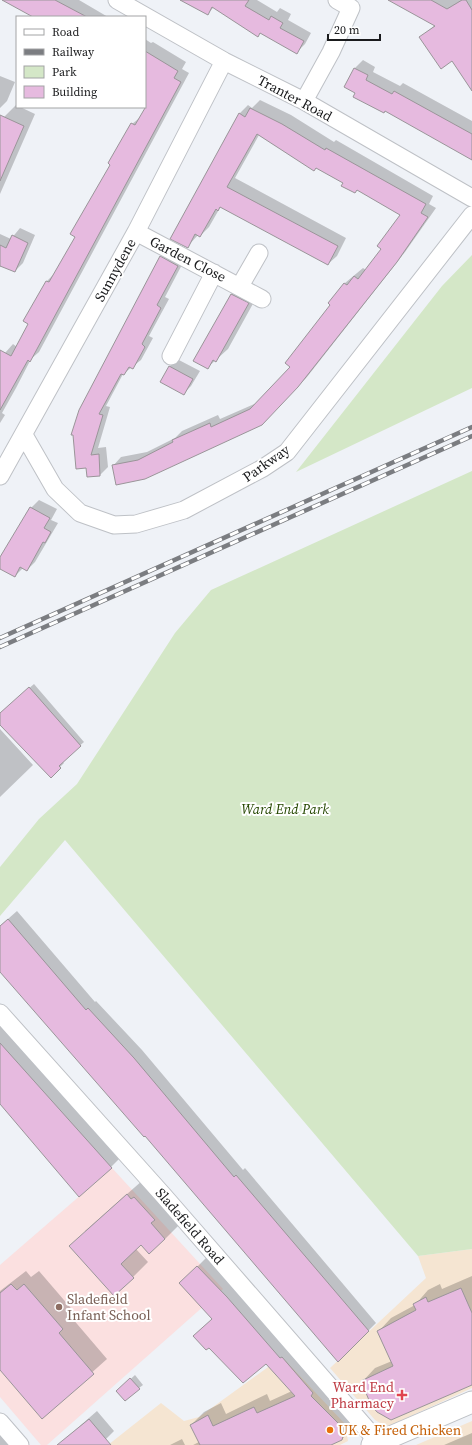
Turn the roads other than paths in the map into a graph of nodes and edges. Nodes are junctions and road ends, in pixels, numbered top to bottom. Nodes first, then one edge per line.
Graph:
1 (117, 0) edge
2 (338, 0) edge
3 (145, 16) edge
4 (146, 17) edge
5 (224, 61) junction
6 (304, 101) junction
7 (472, 198) edge
8 (472, 215) edge
9 (136, 232) junction
10 (259, 253) dead end
11 (214, 272) junction
12 (240, 286) junction
13 (262, 299) dead end
14 (171, 356) dead end
15 (24, 435) junction
16 (0, 476) edge
17 (0, 1013) edge
18 (472, 1402) edge
19 (0, 1422) edge
20 (375, 1444) edge
21 (20, 1445) edge

1 - 3 street, Tranter Road
2 - 6 street
4 - 5 street, Tranter Road
5 - 6 street, Tranter Road
5 - 9 street, Sunnydene
6 - 7 street, Tranter Road
8 - 15 street, Parkway
9 - 11 street, Garden Close
9 - 15 street, Sunnydene
10 - 12 street, Garden Close
11 - 12 street, Garden Close
11 - 14 street
12 - 13 street, Garden Close
15 - 16 street, Sunnydene
17 - 20 street, Sladefield Road
18 - 20 main road
19 - 21 street

